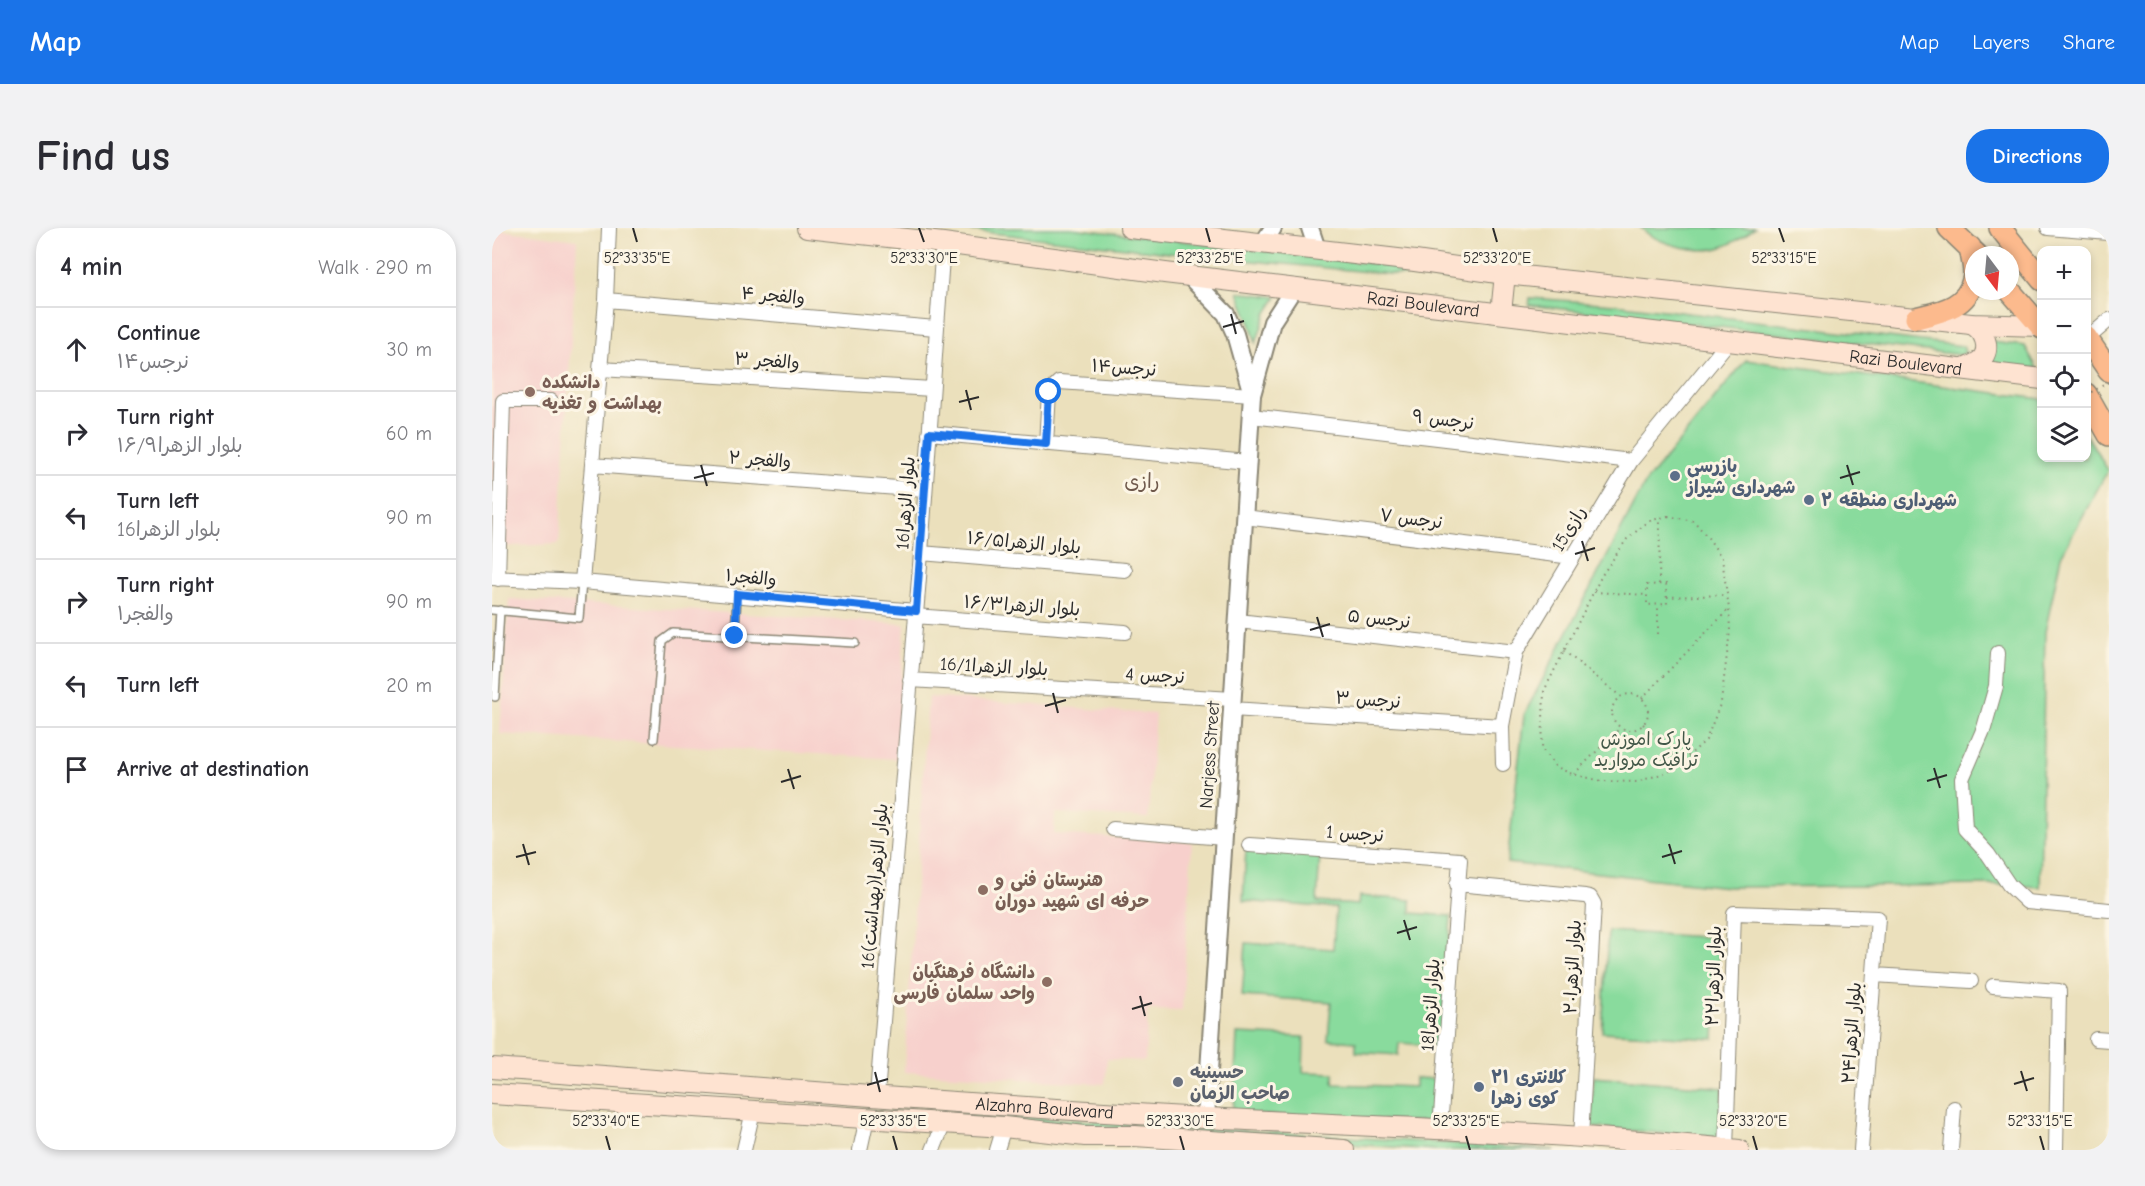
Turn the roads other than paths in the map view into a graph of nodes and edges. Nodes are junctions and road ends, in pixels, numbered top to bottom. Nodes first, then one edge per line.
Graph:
1 (609, 228) edge
2 (807, 228) edge
3 (1130, 228) edge
4 (1310, 228) edge
5 (1949, 228) edge
6 (2000, 228) edge
7 (2048, 228) edge
8 (2109, 233) edge
9 (1268, 235) edge
10 (943, 243) junction
11 (1969, 246) edge
12 (1317, 249) junction
13 (1505, 274) junction
14 (2037, 274) edge
15 (1189, 276) junction
16 (1294, 288) junction
17 (1965, 297) edge
18 (606, 300) junction
19 (2018, 300) edge
20 (1501, 313) junction
21 (1916, 318) junction
22 (2109, 320) edge
23 (2037, 322) edge
24 (1971, 324) junction
25 (2037, 327) edge
26 (936, 328) junction
27 (1729, 341) junction
28 (2101, 356) edge
29 (600, 369) junction
30 (1964, 369) junction
31 (2037, 378) edge
32 (932, 389) junction
33 (1252, 395) junction
34 (550, 401) dead end
35 (2091, 404) edge
36 (1251, 416) junction
37 (929, 433) junction
38 (2109, 435) edge
39 (1046, 444) junction
40 (1631, 461) junction
41 (1248, 462) junction
42 (592, 465) junction
43 (924, 490) junction
44 (1244, 517) junction
45 (921, 553) junction
46 (1572, 557) junction
47 (1125, 570) dead end
48 (495, 579) edge
49 (582, 582) junction
50 (737, 594) junction
51 (496, 610) edge
52 (916, 613) junction
53 (1238, 621) junction
54 (1125, 632) dead end
55 (735, 636) junction
56 (855, 643) dead end
57 (1516, 652) junction
58 (1998, 653) dead end
59 (910, 680) junction
60 (1075, 689) joint
61 (495, 697) dead end
62 (1233, 704) junction
63 (1502, 726) junction
64 (654, 739) dead end
65 (1503, 764) dead end
66 (1113, 829) dead end
67 (1224, 838) junction
68 (1249, 845) dead end
69 (1460, 860) joint
70 (1457, 884) junction
71 (2109, 910) edge
72 (1878, 918) joint
73 (1874, 975) junction
74 (1971, 981) dead end
75 (1993, 986) dead end
76 (492, 1068) edge
77 (492, 1094) edge
78 (877, 1095) junction
79 (960, 1101) junction
80 (1954, 1108) dead end
81 (753, 1111) junction
82 (867, 1118) junction
83 (1206, 1118) junction
84 (950, 1124) junction
85 (1004, 1127) junction
86 (1440, 1128) junction
87 (1581, 1138) junction
88 (1084, 1143) edge
89 (1134, 1143) edge
90 (1624, 1144) edge
91 (1677, 1147) edge
92 (1330, 1149) edge
93 (1733, 1149) edge
94 (744, 1150) edge
95 (860, 1150) edge
96 (933, 1150) edge
97 (998, 1150) edge
98 (1344, 1150) edge
99 (1861, 1150) edge
100 (1951, 1150) edge
101 (2056, 1150) edge

1 - 18 street
2 - 10 main road, Razi Boulevard
3 - 9 main road
4 - 12 street
5 - 11 main road
6 - 14 main road
7 - 8 street
9 - 12 main road
10 - 15 main road, Razi Boulevard
10 - 26 street, 16بلوار الزهرا
12 - 13 main road
13 - 20 main road
13 - 21 main road
15 - 16 main road, Razi Boulevard
15 - 33 street
16 - 20 main road, Razi Boulevard
16 - 33 street
17 - 21 main road
18 - 26 street, والفجر ۴
18 - 29 street
19 - 23 main road
20 - 27 main road, Razi Boulevard
21 - 24 main road
22 - 28 street
24 - 25 main road
24 - 30 main road
26 - 32 street, 16بلوار الزهرا
27 - 30 main road, Razi Boulevard
27 - 40 street, 15رازی
29 - 32 street, والفجر ۳
29 - 42 street
30 - 31 main road, Razi Boulevard
32 - 37 street, 16بلوار الزهرا
33 - 36 street, Narjess Street
33 - 39 street, نرجس۱۴
34 - 48 street
35 - 38 main road
36 - 40 street, نرجس ۹
36 - 41 street, Narjess Street
37 - 39 street
37 - 43 street, 16بلوار الزهرا
39 - 41 street
40 - 46 street, 15رازی
41 - 44 street, Narjess Street
42 - 43 street, والفجر ۲
42 - 49 street
43 - 45 street, 16بلوار الزهرا
44 - 46 street, نرجس ۷
44 - 53 street, Narjess Street
45 - 47 street, بلوار الزهرا۱۶/۵
45 - 52 street, 16بلوار الزهرا
46 - 57 street, 15رازی
48 - 49 street, والفجر۱
49 - 50 street, والفجر۱
49 - 51 lane
50 - 52 street, والفجر۱
50 - 55 lane
51 - 61 lane
52 - 54 street, بلوار الزهرا۱۶/۳
52 - 59 street, 16بلوار الزهرا
53 - 57 street, نرجس ۵
53 - 62 street, Narjess Street
55 - 56 lane
55 - 64 lane
57 - 63 street, 15رازی
58 - 71 street
59 - 60 street, بلوار الزهرا16/1
59 - 78 street, 16بلوار الزهرا(بهداشت)
60 - 62 street, 4 نرجس
62 - 63 street, نرجس ۳
62 - 67 street, Narjess Street
63 - 65 street, 15رازی
66 - 67 street
67 - 83 street, Narjess Street
68 - 69 street, 1 نرجس
69 - 70 street, 18بلوار الزهرا
70 - 86 street, 18بلوار الزهرا
70 - 87 street, بلوار الزهرا۲۰
72 - 73 street, بلوار الزهرا۲۴
72 - 93 street, بلوار الزهرا۲۲
73 - 74 street
73 - 99 street, بلوار الزهرا۲۴
75 - 101 street
76 - 78 main road, Alzahra Boulevard
77 - 81 main road, Alzahra Boulevard
78 - 79 main road, Alzahra Boulevard
79 - 83 main road, Alzahra Boulevard
79 - 84 main road
80 - 100 street
81 - 82 main road, Alzahra Boulevard
81 - 94 street
82 - 84 main road, Alzahra Boulevard
82 - 95 street
83 - 86 main road, Alzahra Boulevard
84 - 85 main road, Alzahra Boulevard
84 - 96 street
85 - 88 main road, Alzahra Boulevard
85 - 97 street
86 - 87 main road, Alzahra Boulevard
87 - 90 main road, Alzahra Boulevard
88 - 89 main road, Alzahra Boulevard
89 - 92 main road, Alzahra Boulevard
90 - 91 main road, Alzahra Boulevard
91 - 93 main road, Alzahra Boulevard
92 - 98 main road, Alzahra Boulevard

